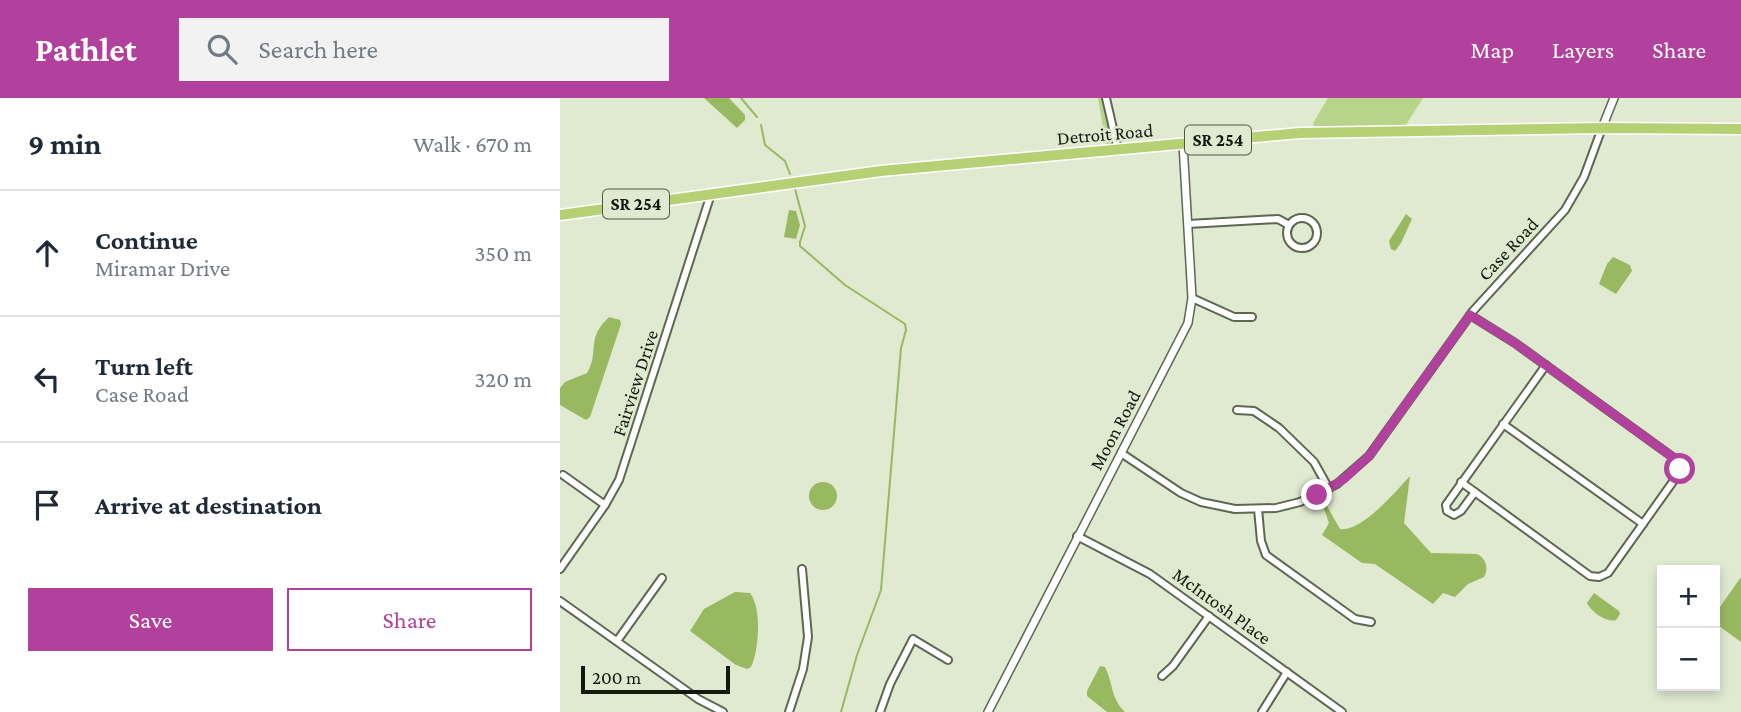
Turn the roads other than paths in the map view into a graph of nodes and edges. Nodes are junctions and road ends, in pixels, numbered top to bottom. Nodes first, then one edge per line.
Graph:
1 (1106, 98) edge
2 (1614, 98) edge
3 (1602, 128) junction
4 (1741, 128) edge
5 (1183, 144) junction
6 (1118, 150) junction
7 (712, 193) junction
8 (560, 215) edge
9 (1188, 224) junction
10 (1289, 225) junction
11 (1192, 298) junction
12 (1470, 315) junction
13 (1252, 317) dead end
14 (1546, 365) junction
15 (1237, 410) dead end
16 (1503, 424) junction
17 (1121, 453) junction
18 (562, 475) dead end
19 (1461, 482) junction
20 (1329, 489) junction
21 (1475, 492) junction
22 (605, 505) junction
23 (1258, 509) junction
24 (1643, 524) junction
25 (1077, 536) junction
26 (560, 569) edge
27 (802, 569) dead end
28 (662, 578) dead end
29 (560, 601) edge
30 (1209, 616) junction
31 (1371, 622) dead end
32 (617, 641) junction
33 (948, 660) dead end
34 (1287, 672) junction
35 (1162, 676) dead end
36 (723, 712) edge
37 (789, 712) edge
38 (880, 712) edge
39 (988, 712) edge
40 (1262, 712) edge
41 (1342, 712) edge

1 - 6 street
2 - 3 street, Case Road
3 - 4 main road, Detroit Road / SR 254
3 - 5 main road, Detroit Road / SR 254
3 - 12 street, Case Road
5 - 6 main road, Detroit Road / SR 254
5 - 9 street, Moon Road
6 - 7 main road, Detroit Road / SR 254
7 - 8 main road, Detroit Road / SR 254
7 - 22 street, Fairview Drive
9 - 10 street
9 - 11 street, Moon Road
10 - 10 street
11 - 13 street
11 - 17 street, Moon Road
12 - 14 street
12 - 20 street, Case Road
14 - 16 street
14 - 24 street
15 - 20 street
16 - 19 street
16 - 24 street
17 - 23 street, Case Road
17 - 25 street, Moon Road
18 - 22 street
19 - 21 street
19 - 21 street
20 - 23 street, Case Road
21 - 24 street
22 - 26 street, Fairview Drive
23 - 31 street
25 - 30 street, McIntosh Place
25 - 39 street, Moon Road
27 - 37 street
28 - 32 street
29 - 32 street
30 - 34 street, McIntosh Place
30 - 35 street
32 - 36 street
33 - 38 street
34 - 40 street
34 - 41 street, McIntosh Place

